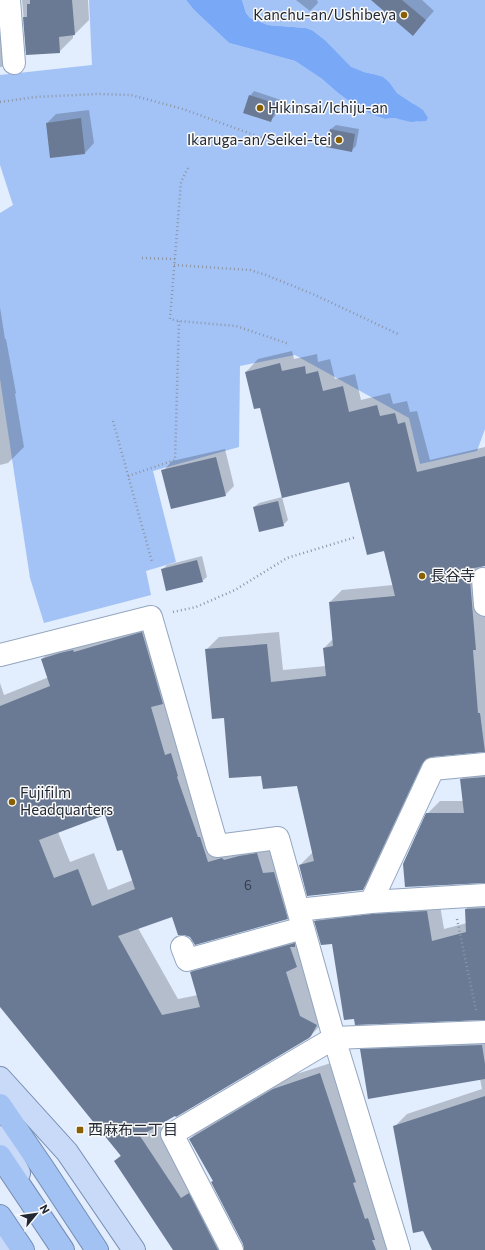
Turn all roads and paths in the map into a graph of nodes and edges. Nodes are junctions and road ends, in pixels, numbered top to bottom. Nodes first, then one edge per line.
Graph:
1 (10, 0) edge
2 (14, 63) dead end
3 (0, 102) edge
4 (284, 146) dead end
5 (188, 168) dead end
6 (142, 258) dead end
7 (175, 259) junction
8 (174, 265) junction
9 (180, 321) junction
10 (400, 335) dead end
11 (289, 344) dead end
12 (113, 421) dead end
13 (128, 476) junction
14 (356, 537) dead end
15 (152, 562) dead end
16 (483, 579) dead end
17 (485, 605) edge
18 (152, 617) junction
19 (0, 655) edge
20 (485, 764) edge
21 (485, 895) edge
22 (452, 897) junction
23 (371, 902) junction
24 (300, 919) junction
25 (182, 947) dead end
26 (483, 1032) edge
27 (334, 1038) junction
28 (0, 1078) edge
29 (0, 1105) edge
30 (0, 1137) edge
31 (0, 1150) edge
32 (0, 1156) edge
33 (24, 1182) junction
34 (0, 1216) edge
35 (0, 1244) edge
36 (4, 1250) edge
37 (23, 1250) edge
38 (63, 1250) edge
39 (70, 1250) edge
40 (97, 1250) edge
41 (134, 1250) edge
42 (232, 1250) edge
43 (399, 1250) edge

1 - 2 street
3 - 4 path
5 - 7 path
6 - 7 path
7 - 8 path
8 - 9 path
8 - 10 path
9 - 11 path
9 - 13 path
12 - 13 path
13 - 15 path
14 - 18 path
16 - 17 street
18 - 19 street
18 - 24 street
20 - 23 street
21 - 22 street
22 - 23 street
22 - 26 path
23 - 24 street
24 - 25 street
24 - 27 street
26 - 27 street
27 - 42 street
27 - 43 street
28 - 41 main road
29 - 40 highway
30 - 33 main road
31 - 33 main road
32 - 38 highway
33 - 39 main road
34 - 37 highway
35 - 36 main road

